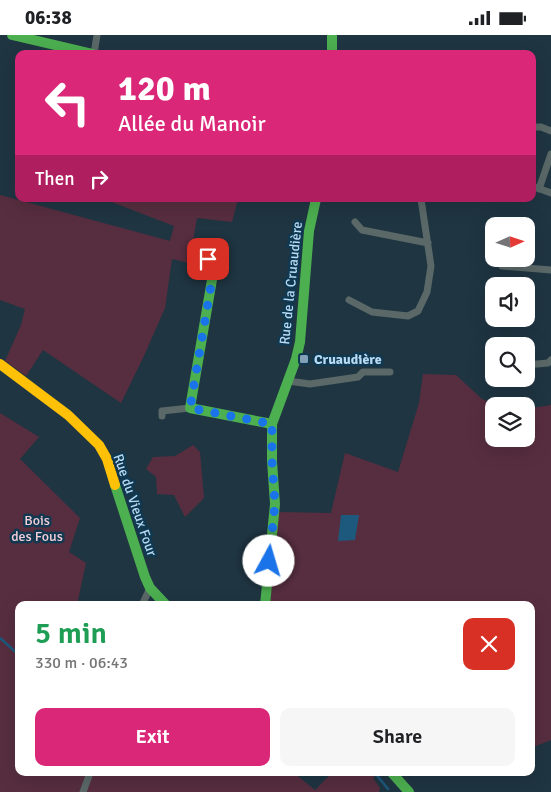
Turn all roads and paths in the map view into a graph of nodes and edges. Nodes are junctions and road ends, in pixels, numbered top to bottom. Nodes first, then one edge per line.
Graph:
1 (12, 35) edge
2 (97, 35) edge
3 (332, 35) edge
4 (77, 50) edge
5 (95, 50) edge
6 (332, 50) edge
7 (536, 127) edge
8 (551, 131) edge
9 (551, 154) edge
10 (536, 187) edge
11 (551, 193) edge
12 (315, 202) edge
13 (421, 202) edge
14 (355, 222) dead end
15 (428, 243) junction
16 (208, 259) dead end
17 (514, 267) edge
18 (551, 270) edge
19 (349, 300) dead end
20 (551, 360) edge
21 (0, 364) edge
22 (535, 364) edge
23 (390, 372) dead end
24 (288, 381) junction
25 (190, 408) junction
26 (162, 416) dead end
27 (272, 424) junction
28 (150, 587) junction
29 (144, 601) edge
30 (162, 601) edge
31 (265, 601) edge
32 (89, 776) edge
33 (395, 776) edge
34 (83, 792) edge
35 (409, 792) edge

1 - 4 street
2 - 5 street
3 - 6 street
7 - 8 street
9 - 10 street
10 - 11 street
12 - 24 street, Rue de la Cruaudière
13 - 15 street
14 - 15 street
15 - 19 street
16 - 25 street
17 - 18 street
20 - 22 street
21 - 28 street, Rue du Vieux Four
23 - 24 street
24 - 27 street, Rue de la Cruaudière
25 - 26 street
25 - 27 street
27 - 31 street, Rue de la Cruaudière
28 - 29 street
28 - 30 street, Rue du Vieux Four
32 - 34 street
33 - 35 street

